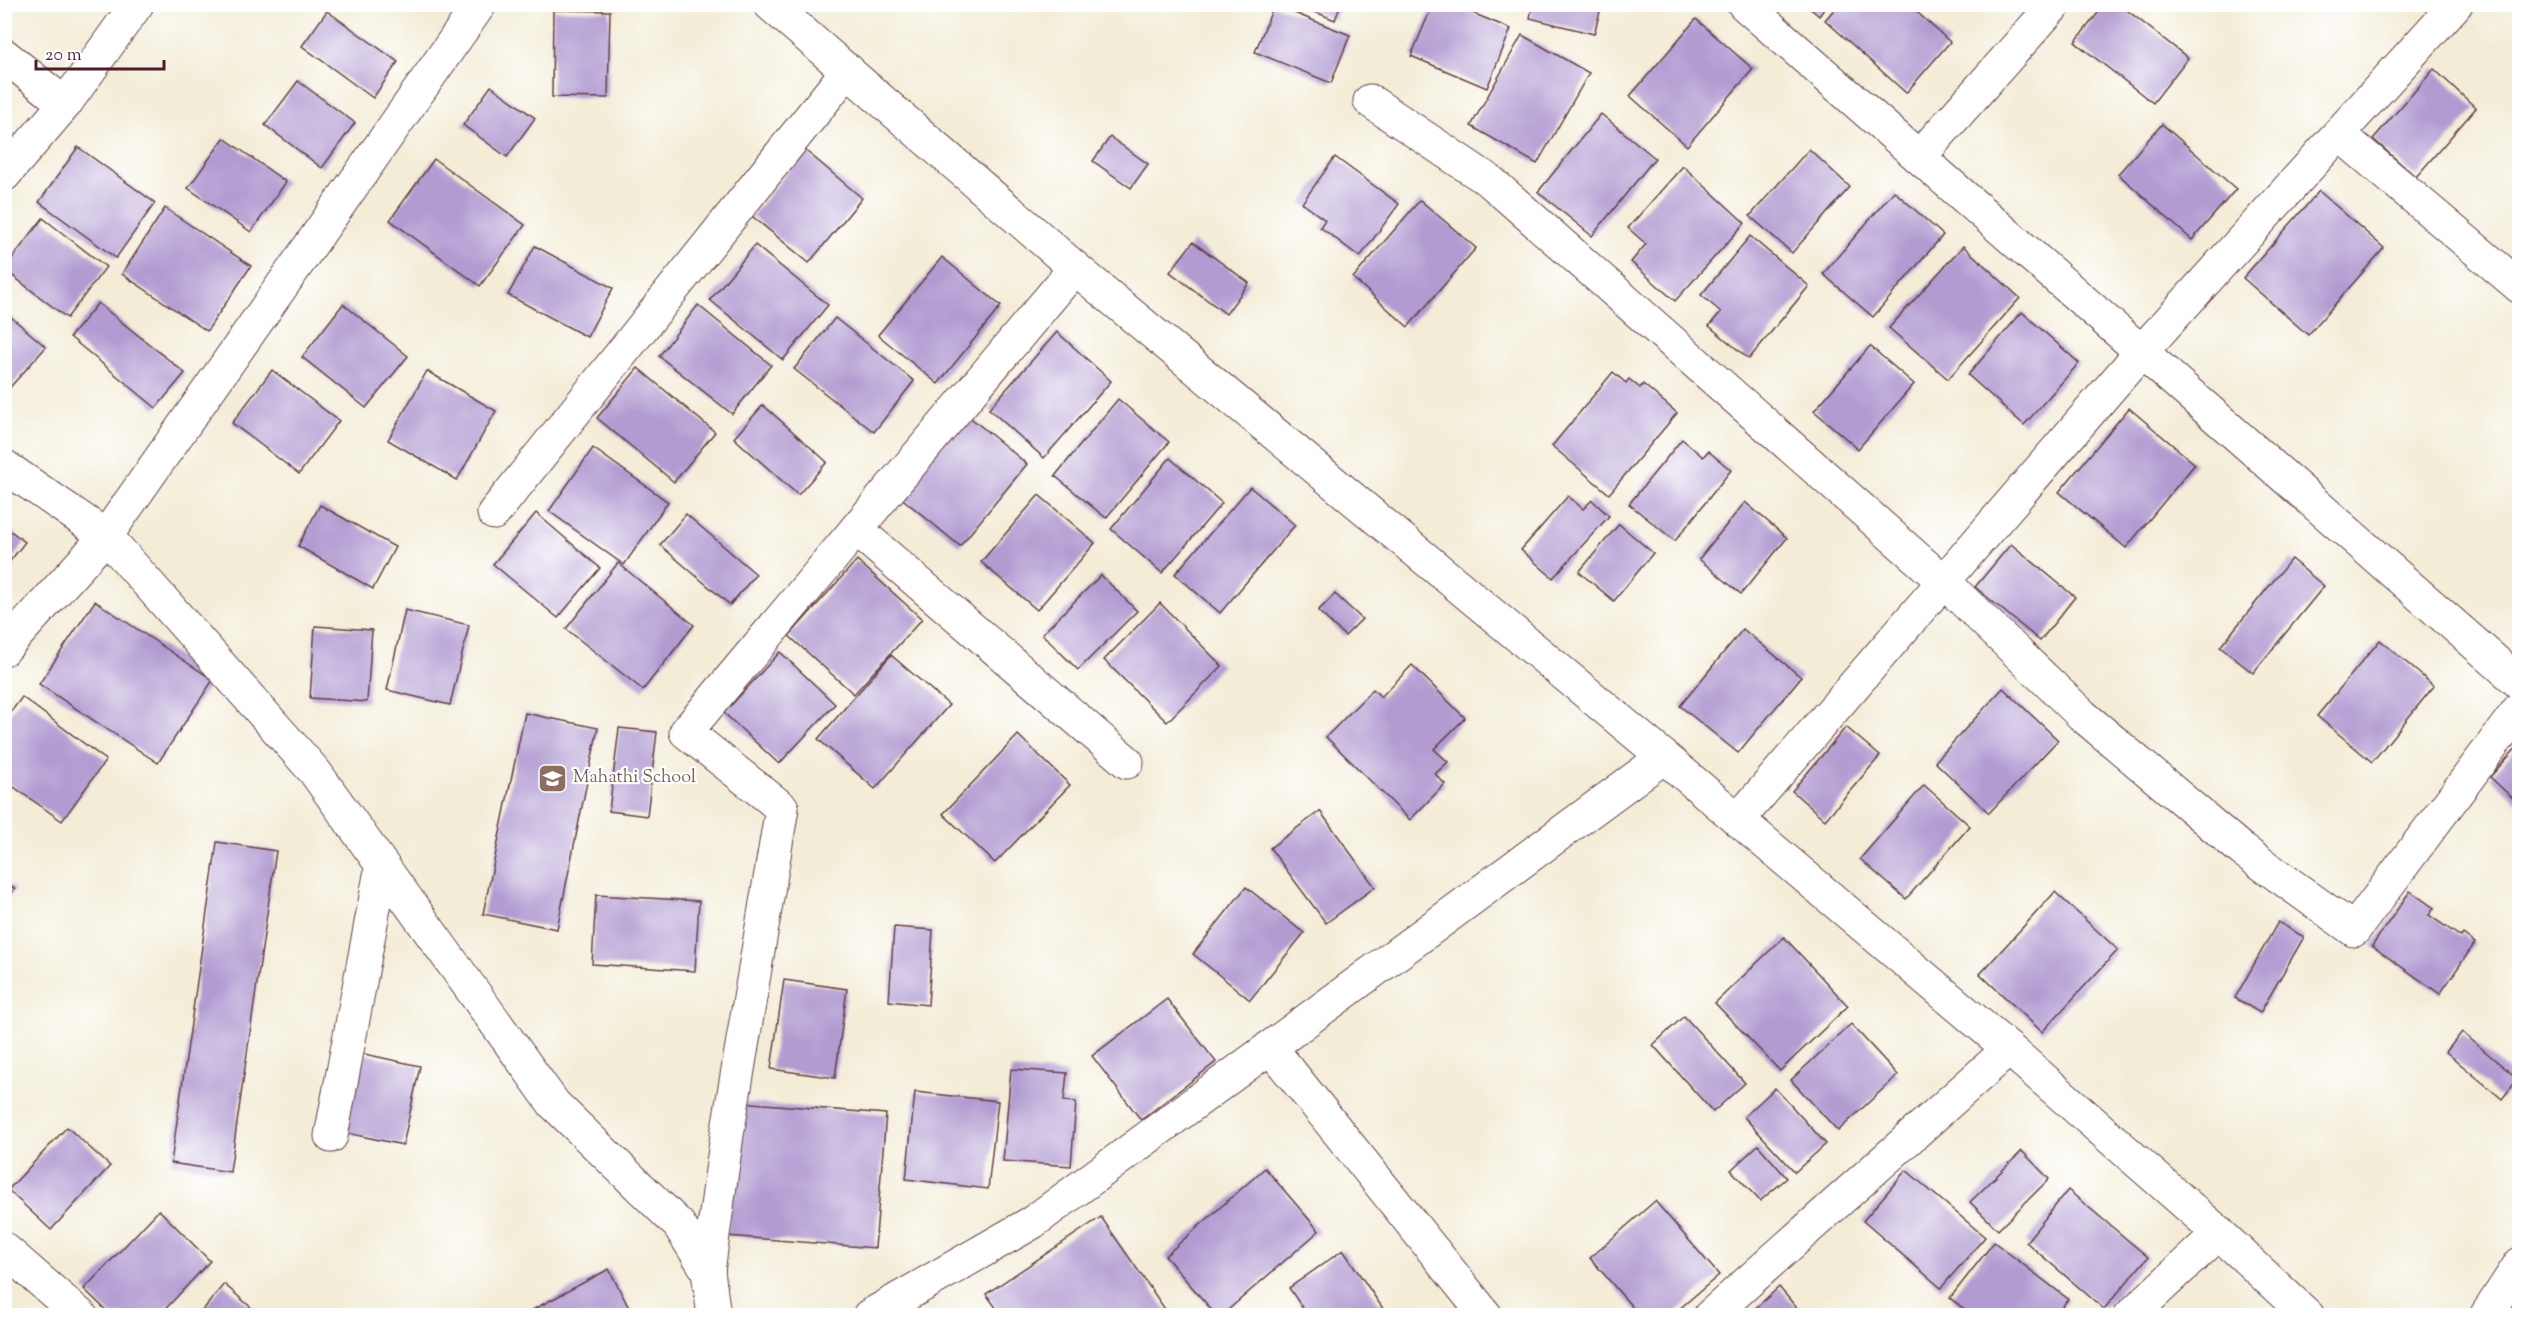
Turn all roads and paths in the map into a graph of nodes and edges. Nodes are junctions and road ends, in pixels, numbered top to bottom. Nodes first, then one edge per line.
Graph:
1 (137, 4) edge
2 (480, 4) edge
3 (770, 4) edge
4 (1744, 4) edge
5 (2055, 4) edge
6 (2456, 4) edge
7 (4, 55) edge
8 (848, 70) junction
9 (1370, 101) dead end
10 (65, 104) junction
11 (2339, 134) junction
12 (1919, 157) junction
13 (4, 175) edge
14 (1075, 268) junction
15 (2520, 286) edge
16 (2142, 351) junction
17 (4, 466) edge
18 (494, 513) dead end
19 (856, 530) junction
20 (106, 536) junction
21 (1943, 581) junction
22 (4, 649) edge
23 (2520, 682) edge
24 (2520, 708) edge
25 (1664, 757) junction
26 (1127, 762) dead end
27 (1738, 820) junction
28 (382, 866) junction
29 (1270, 1047) junction
30 (2009, 1049) junction
31 (331, 1136) dead end
32 (2219, 1233) junction
33 (4, 1249) edge
34 (2520, 1264) edge
35 (708, 1271) junction
36 (81, 1316) edge
37 (714, 1316) edge
38 (869, 1316) edge
39 (1486, 1316) edge
40 (1710, 1316) edge
41 (2130, 1316) edge
42 (2308, 1316) edge
43 (2486, 1316) edge

1 - 10 street
2 - 20 street
3 - 8 street
4 - 12 street
5 - 12 street
6 - 11 street
7 - 10 street
8 - 14 street
8 - 18 street
9 - 21 street
10 - 13 street
11 - 15 street
11 - 16 street
12 - 16 street
14 - 19 street
14 - 25 street
16 - 21 street
16 - 23 street
17 - 20 street
19 - 26 street
19 - 35 street
20 - 22 street
20 - 28 street
21 - 24 street
21 - 27 street
25 - 27 street
25 - 29 street
27 - 30 street
28 - 31 street
28 - 35 street
29 - 38 street
29 - 39 street
30 - 32 street
30 - 40 street
32 - 41 street
32 - 42 street
33 - 36 street
34 - 43 street
35 - 37 street

